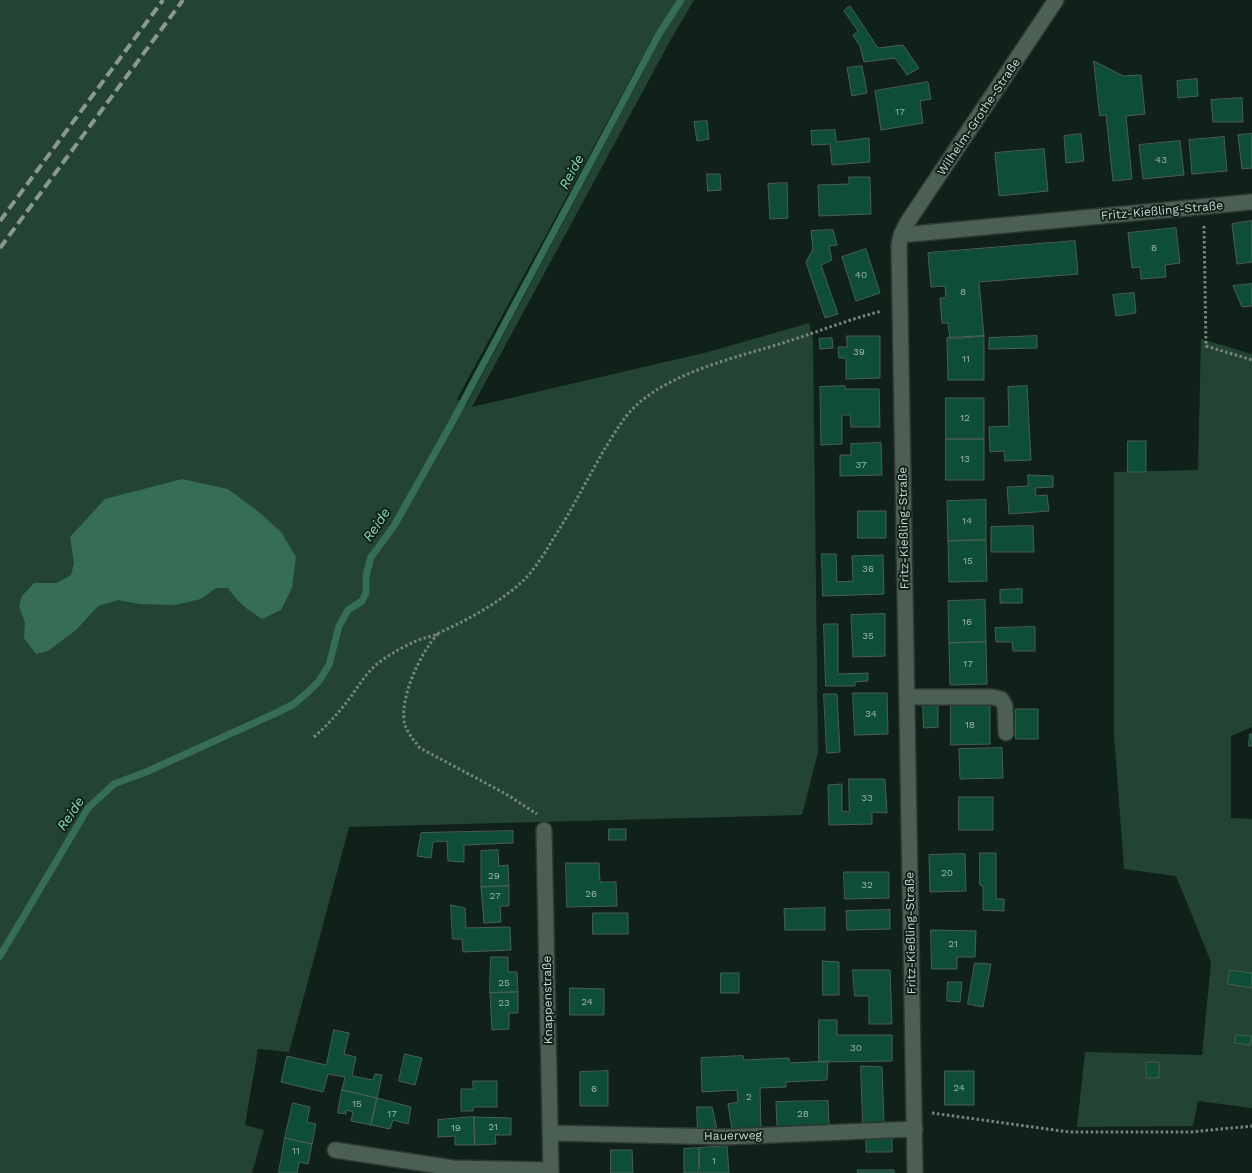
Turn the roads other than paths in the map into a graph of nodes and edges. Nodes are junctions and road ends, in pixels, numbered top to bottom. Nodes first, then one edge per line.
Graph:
1 (1056, 0) edge
2 (1252, 202) edge
3 (901, 235) junction
4 (907, 696) junction
5 (1006, 733) dead end
6 (544, 830) road end
7 (914, 1129) junction
8 (551, 1134) junction
9 (335, 1150) dead end
10 (552, 1172) edge
11 (915, 1173) edge

1 - 3 street, Wilhelm-Grothe-Straße
2 - 3 street, Fritz-Kießling-Straße
3 - 4 street, Fritz-Kießling-Straße
4 - 5 street
4 - 7 street, Fritz-Kießling-Straße
6 - 8 street, Knappenstraße
7 - 8 street, Hauerweg
7 - 11 street, Fritz-Kießling-Straße
8 - 10 street, Knappenstraße
9 - 10 street, Knappenstraße

